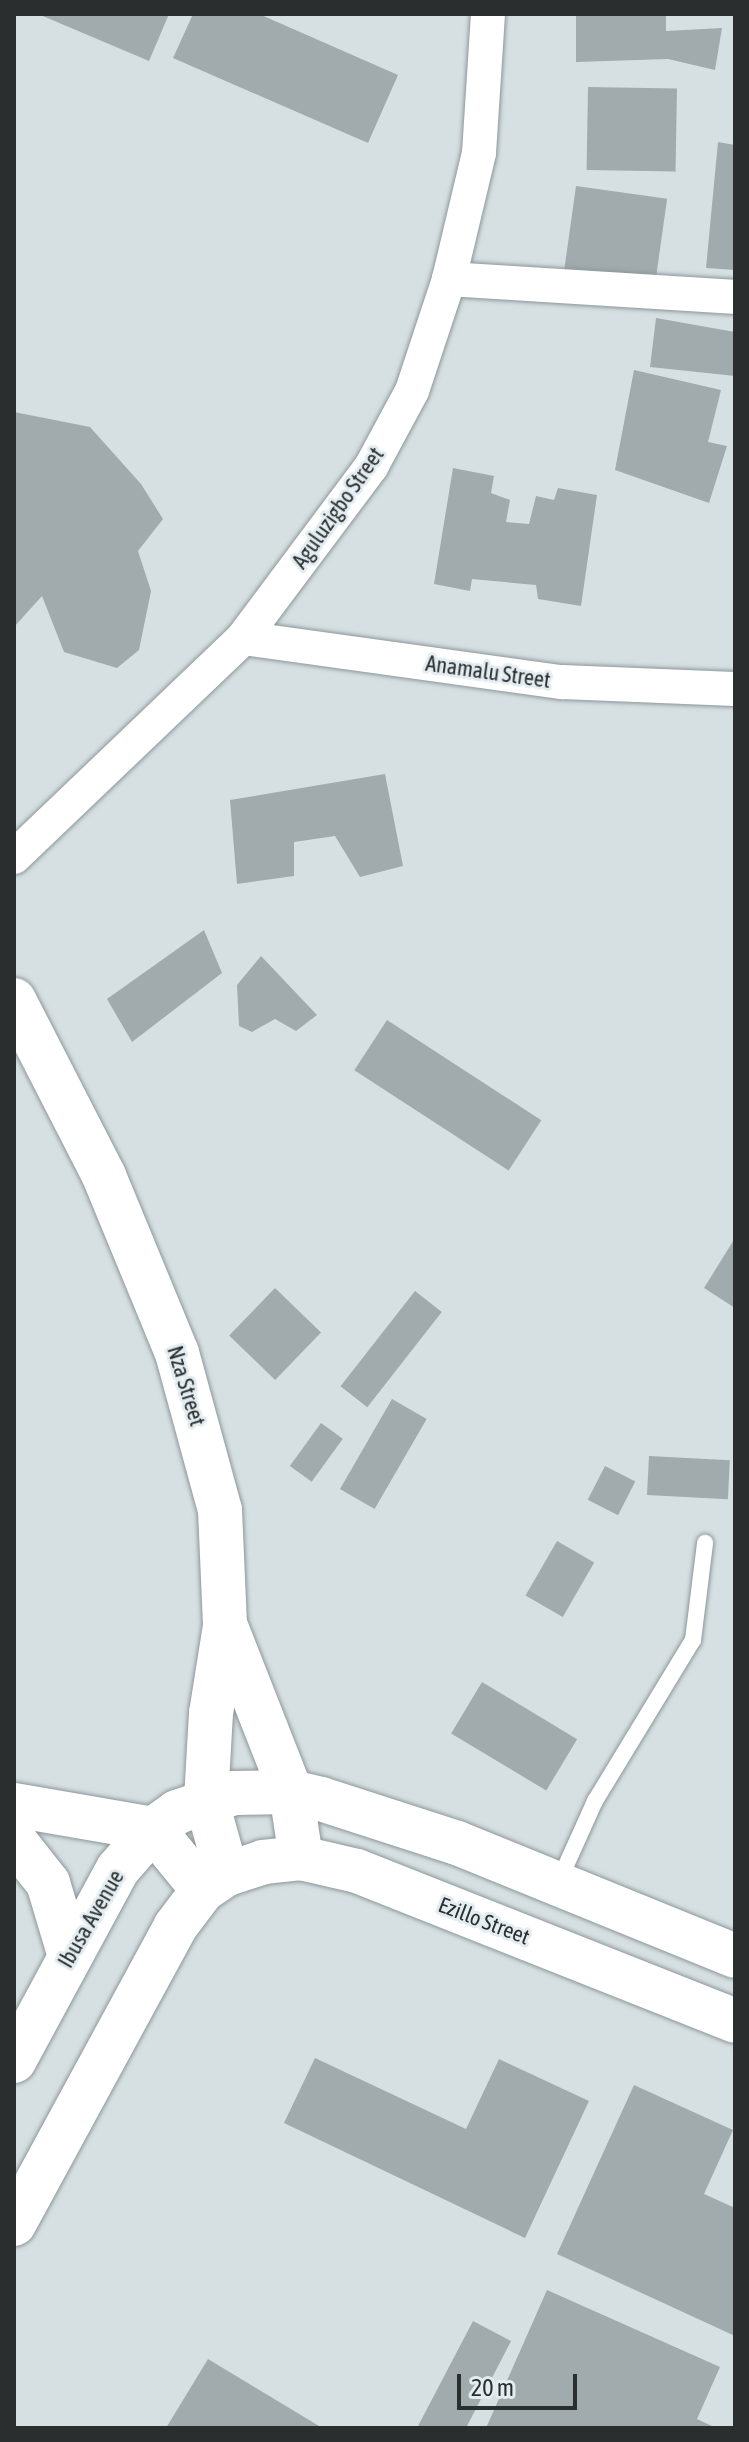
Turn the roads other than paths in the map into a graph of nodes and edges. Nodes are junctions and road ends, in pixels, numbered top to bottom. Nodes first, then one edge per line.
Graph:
1 (488, 14) edge
2 (449, 279) junction
3 (735, 297) edge
4 (243, 638) junction
5 (735, 689) edge
6 (14, 857) edge
7 (14, 1000) edge
8 (705, 1543) dead end
9 (225, 1624) junction
10 (291, 1792) junction
11 (206, 1799) junction
12 (14, 1805) edge
13 (153, 1829) junction
14 (14, 1840) edge
15 (301, 1858) junction
16 (215, 1882) junction
17 (559, 1883) junction
18 (69, 1953) junction
19 (735, 1956) edge
20 (735, 2021) edge
21 (14, 2061) edge
22 (14, 2224) edge

1 - 2 street, Aguluzigbo Street
2 - 3 street
2 - 4 street, Aguluzigbo Street
4 - 5 street, Anamalu Street
4 - 6 street, Aguluzigbo Street
7 - 9 main road, Nza Street
8 - 17 lane
9 - 10 main road, Nza Street
9 - 11 main road
10 - 11 main road, Ibusa Avenue
10 - 15 main road, Nza Street
10 - 17 main road
11 - 13 main road, Ibusa Avenue
11 - 16 main road
12 - 13 main road
13 - 16 main road
13 - 18 main road, Ibusa Avenue
14 - 18 main road
15 - 16 main road, Ezillo Street
15 - 20 main road, Ezillo Street
16 - 22 main road
17 - 19 main road
18 - 21 main road, Ibusa Avenue

